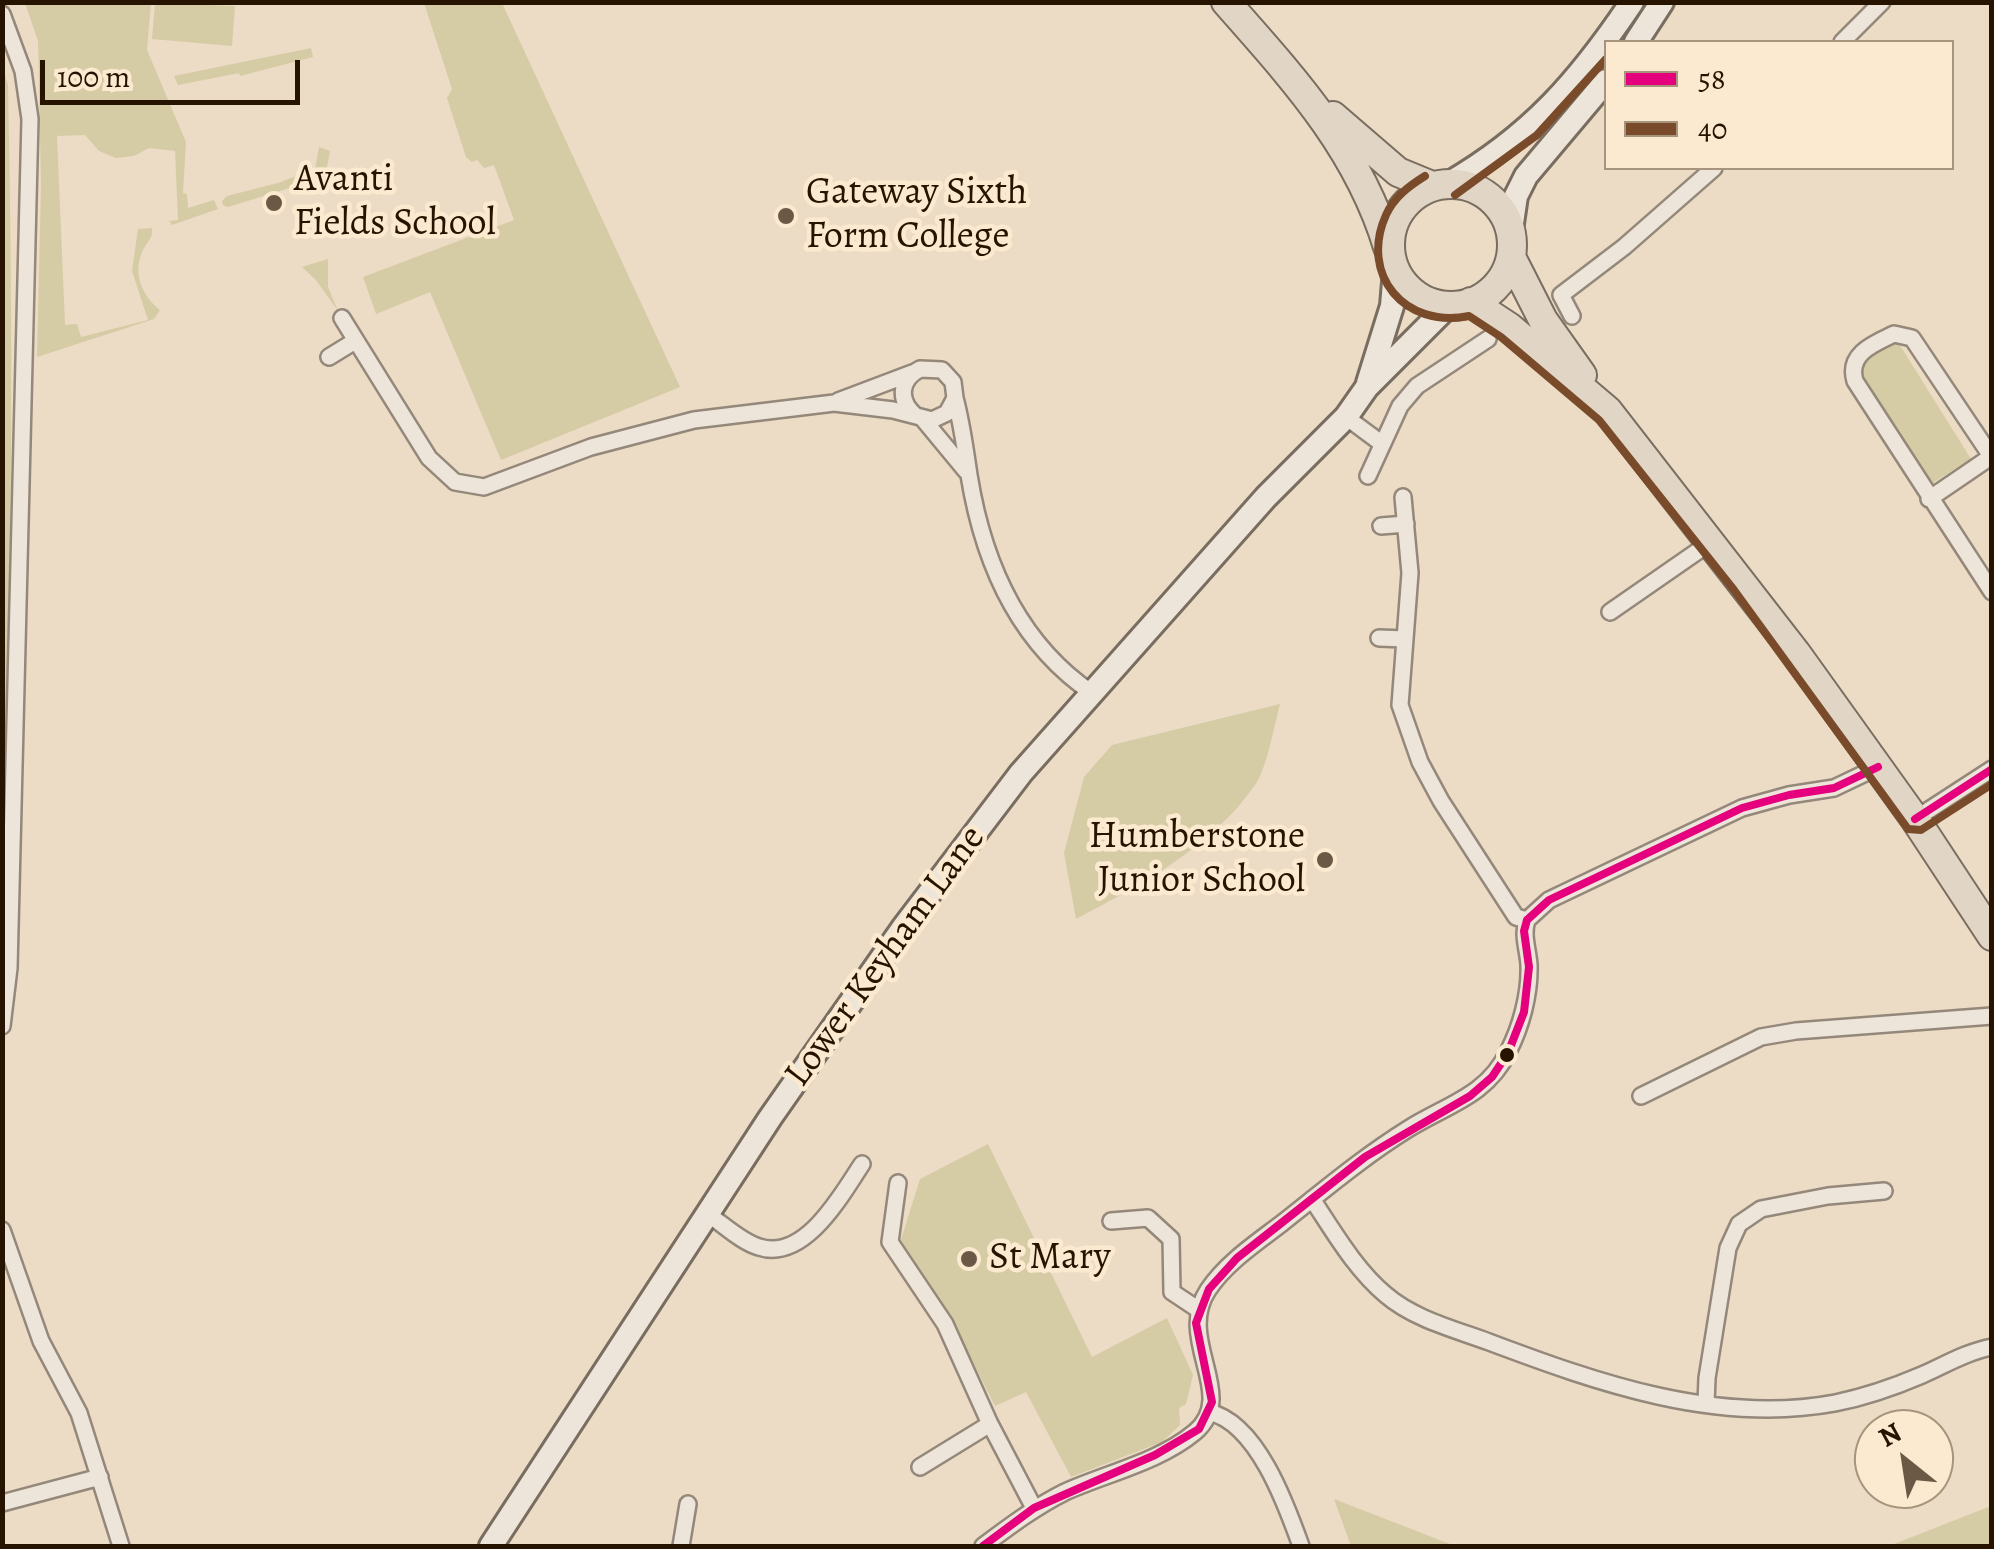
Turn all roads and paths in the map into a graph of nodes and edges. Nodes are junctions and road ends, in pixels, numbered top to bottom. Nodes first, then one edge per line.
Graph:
1 (1226, 2) edge
2 (1632, 2) edge
3 (1662, 2) edge
4 (1882, 2) edge
5 (2, 14) edge
6 (1606, 40) edge
7 (1637, 40) edge
8 (1844, 40) edge
9 (1604, 44) edge
10 (1604, 83) edge
11 (1310, 98) junction
12 (1712, 170) edge
13 (1440, 185) junction
14 (1511, 243) junction
15 (1392, 262) junction
16 (1460, 304) junction
17 (1572, 316) dead end
18 (342, 318) dead end
19 (1488, 339) dead end
20 (355, 341) junction
21 (329, 357) dead end
22 (912, 373) junction
23 (1367, 386) junction
24 (955, 398) junction
25 (834, 403) junction
26 (1608, 411) junction
27 (1346, 417) junction
28 (920, 418) junction
29 (1381, 443) junction
30 (1991, 456) edge
31 (969, 474) junction
32 (1368, 476) dead end
33 (1403, 497) dead end
34 (1930, 499) junction
35 (1406, 524) junction
36 (1381, 526) dead end
37 (1711, 542) junction
38 (1992, 592) edge
39 (1610, 612) dead end
40 (1380, 638) dead end
41 (1405, 639) junction
42 (1092, 693) junction
43 (1878, 767) junction
44 (1992, 769) edge
45 (1915, 819) junction
46 (1527, 920) junction
47 (1992, 936) edge
48 (1992, 1016) edge
49 (2, 1026) edge
50 (1642, 1096) dead end
51 (862, 1164) dead end
52 (898, 1183) dead end
53 (1884, 1191) dead end
54 (1312, 1199) junction
55 (706, 1213) junction
56 (1111, 1221) dead end
57 (2, 1230) edge
58 (1199, 1310) junction
59 (1992, 1347) edge
60 (1706, 1404) junction
61 (1210, 1412) junction
62 (990, 1424) junction
63 (920, 1467) dead end
64 (100, 1477) junction
65 (2, 1503) edge
66 (688, 1504) dead end
67 (1034, 1508) junction
68 (121, 1546) edge
69 (491, 1546) edge
70 (681, 1546) edge
71 (984, 1546) edge
72 (1300, 1546) edge

1 - 11 highway
2 - 6 street
3 - 7 street
4 - 8 street
5 - 49 street
9 - 13 street
10 - 14 street
11 - 13 highway
11 - 15 highway
12 - 17 street
13 - 14 highway
13 - 15 highway
14 - 16 highway
14 - 26 highway
15 - 16 highway
15 - 23 street, Lower Keyham Lane
16 - 23 street, Lower Keyham Lane
16 - 26 highway
18 - 20 street
19 - 29 street
20 - 21 street
20 - 25 street
22 - 24 street
22 - 25 street
22 - 28 street
23 - 27 street, Lower Keyham Lane
24 - 28 street
24 - 31 street
25 - 28 street
26 - 37 highway
27 - 29 street
27 - 42 street, Lower Keyham Lane
28 - 31 street
29 - 32 street
30 - 34 street
30 - 34 street
31 - 42 street
33 - 35 street
34 - 38 street
35 - 36 street
35 - 41 street
37 - 39 street
37 - 43 highway
40 - 41 street
41 - 46 street
42 - 55 street, Lower Keyham Lane
43 - 45 highway
43 - 46 street
44 - 45 street
45 - 47 highway
46 - 54 street
48 - 50 street
51 - 55 street
52 - 62 street
53 - 60 street
54 - 58 street
54 - 60 street
55 - 69 street, Lower Keyham Lane
56 - 58 street
57 - 64 street
58 - 61 street
59 - 60 street
61 - 67 street
61 - 72 street
62 - 63 street
62 - 67 street
64 - 65 street
64 - 68 street
66 - 70 street
67 - 71 street

